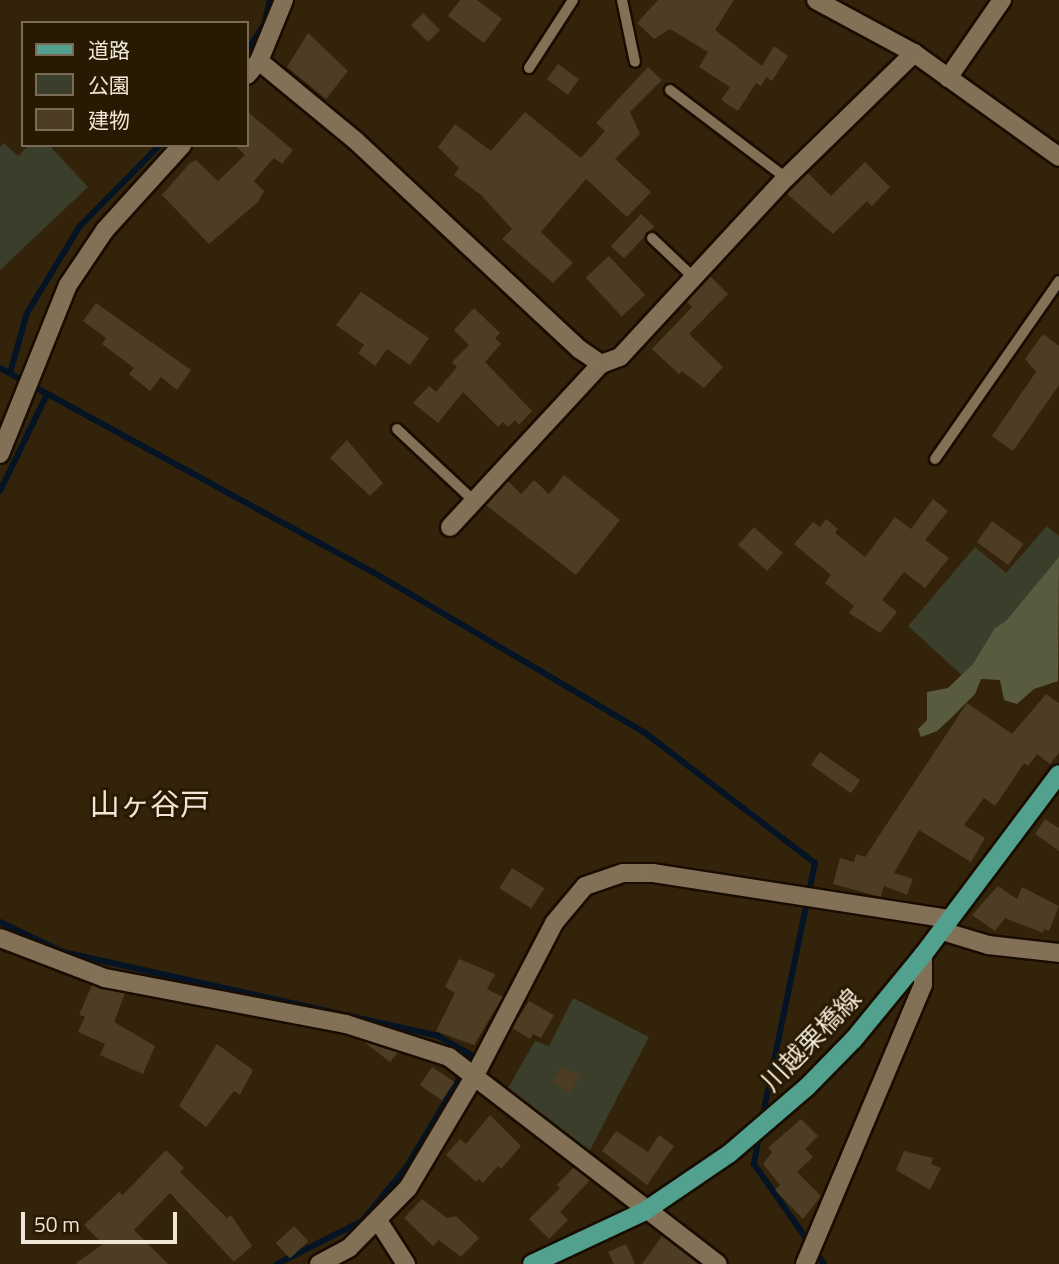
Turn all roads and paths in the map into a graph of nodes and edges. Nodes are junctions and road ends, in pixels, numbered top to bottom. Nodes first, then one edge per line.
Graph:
1 (284, 0) edge
2 (573, 0) edge
3 (622, 0) edge
4 (816, 0) edge
5 (1002, 0) edge
6 (914, 53) junction
7 (259, 61) junction
8 (635, 62) dead end
9 (529, 68) dead end
10 (248, 74) edge
11 (948, 78) junction
12 (670, 90) dead end
13 (180, 147) edge
14 (1059, 157) edge
15 (786, 178) junction
16 (652, 238) dead end
17 (692, 276) junction
18 (1059, 281) edge
19 (601, 364) junction
20 (397, 429) dead end
21 (0, 454) edge
22 (936, 459) dead end
23 (474, 501) junction
24 (450, 527) dead end
25 (1059, 774) edge
26 (945, 925) junction
27 (0, 938) edge
28 (1059, 953) edge
29 (923, 955) junction
30 (475, 1075) junction
31 (645, 1211) junction
32 (379, 1222) junction
33 (319, 1264) edge
34 (406, 1264) edge
35 (532, 1264) edge
36 (718, 1264) edge
37 (805, 1264) edge

1 - 7 street
2 - 9 lane
3 - 8 lane
4 - 6 street
5 - 11 street
6 - 11 street
6 - 15 street
7 - 10 street
7 - 19 street
11 - 14 street
12 - 15 lane
13 - 21 street
15 - 17 street
16 - 17 lane
17 - 19 street
18 - 22 lane
19 - 23 street
20 - 23 lane
23 - 24 street
25 - 26 main road, 川越栗橋線
26 - 28 street
26 - 29 main road, 川越栗橋線
26 - 30 street
27 - 30 street
29 - 31 main road, 川越栗橋線
29 - 37 street
30 - 31 street
30 - 32 street
31 - 35 main road, 川越栗橋線
31 - 36 street
32 - 33 street
32 - 34 street

